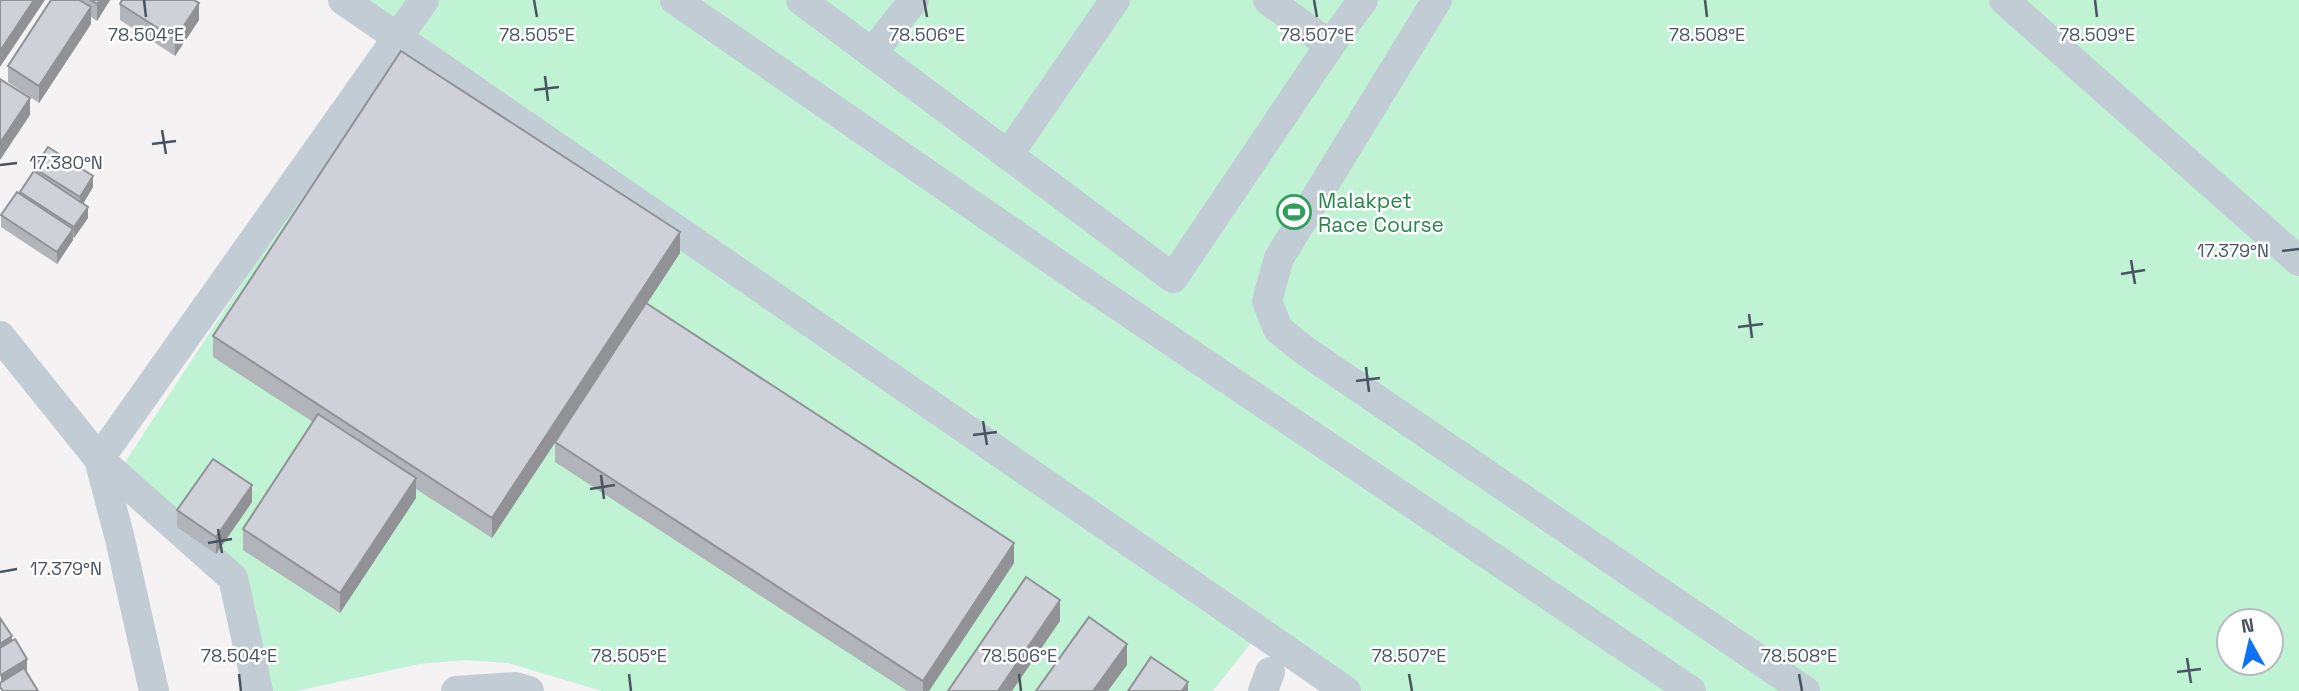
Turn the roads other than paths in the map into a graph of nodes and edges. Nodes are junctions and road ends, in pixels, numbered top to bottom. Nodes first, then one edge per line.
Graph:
1 (343, 0) edge
2 (424, 0) edge
3 (676, 0) edge
4 (801, 0) edge
5 (914, 0) edge
6 (1115, 0) edge
7 (1268, 0) edge
8 (1363, 0) edge
9 (1437, 0) edge
10 (2004, 0) edge
11 (397, 37) junction
12 (1330, 45) junction
13 (872, 53) junction
14 (1008, 155) junction
15 (2299, 261) edge
16 (0, 336) edge
17 (99, 460) junction
18 (154, 691) edge
19 (258, 691) edge
20 (456, 691) edge
21 (529, 691) edge
22 (1346, 691) edge
23 (1692, 691) edge
24 (1805, 691) edge

1 - 11 street
2 - 11 street
3 - 23 street
4 - 13 street
5 - 13 street
6 - 14 street
7 - 12 street
8 - 12 street
9 - 24 street
10 - 15 street
11 - 17 street
11 - 22 street
12 - 14 street
13 - 14 street
16 - 17 street
17 - 18 street
17 - 19 street
20 - 21 street

